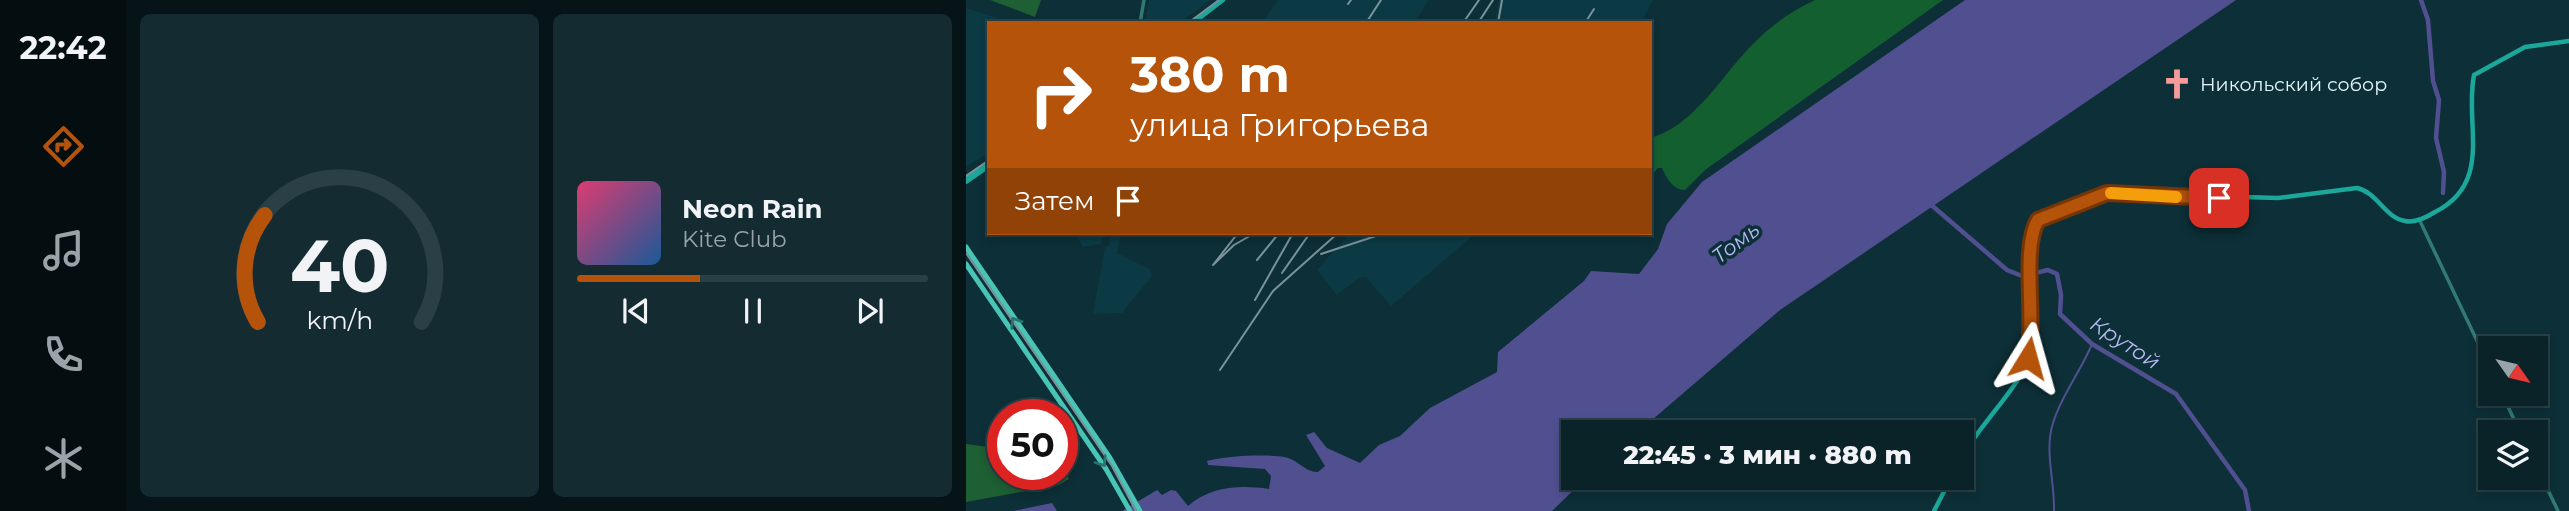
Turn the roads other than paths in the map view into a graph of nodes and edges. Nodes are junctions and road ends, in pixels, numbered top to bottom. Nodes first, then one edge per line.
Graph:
1 (1144, 0) edge
2 (1225, 0) edge
3 (1140, 21) edge
4 (1198, 21) edge
5 (2569, 41) edge
6 (987, 165) edge
7 (966, 180) edge
8 (2419, 219) junction
9 (966, 247) edge
10 (966, 264) edge
11 (2478, 343) edge
12 (1974, 440) edge
13 (1945, 490) edge
14 (2548, 490) edge
15 (1130, 511) edge
16 (1140, 511) edge
17 (1934, 511) edge
18 (2558, 511) edge

1 - 3 street
2 - 4 main road
5 - 8 main road
6 - 7 main road
8 - 11 street
8 - 12 main road
16 -> 9 main road
10 -> 15 main road
13 - 17 main road
14 - 18 street

